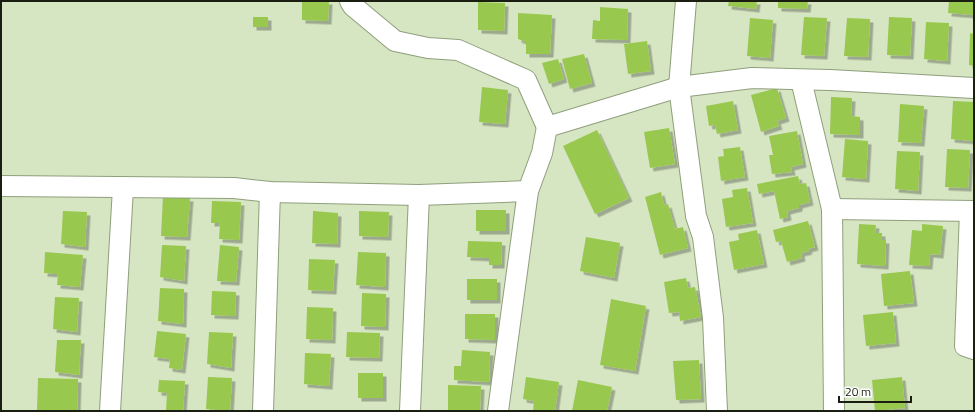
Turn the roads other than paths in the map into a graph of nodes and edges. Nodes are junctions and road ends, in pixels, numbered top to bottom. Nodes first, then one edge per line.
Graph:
1 (350, 1) edge
2 (686, 1) edge
3 (801, 80) junction
4 (679, 87) junction
5 (974, 88) edge
6 (547, 127) junction
7 (1, 186) edge
8 (123, 188) junction
9 (528, 191) junction
10 (270, 192) junction
11 (419, 195) junction
12 (832, 209) junction
13 (972, 211) edge
14 (974, 349) edge
15 (110, 411) edge
16 (263, 411) edge
17 (410, 411) edge
18 (498, 411) edge
19 (716, 411) edge
20 (834, 411) edge

1 - 6 street
2 - 4 street
3 - 4 street
3 - 5 street
3 - 12 street
4 - 6 street
4 - 19 street
6 - 9 street
7 - 8 street
8 - 10 street
8 - 15 street
9 - 11 street
9 - 18 street
10 - 11 street
10 - 16 street
11 - 17 street
12 - 13 street
12 - 20 street
13 - 14 street

